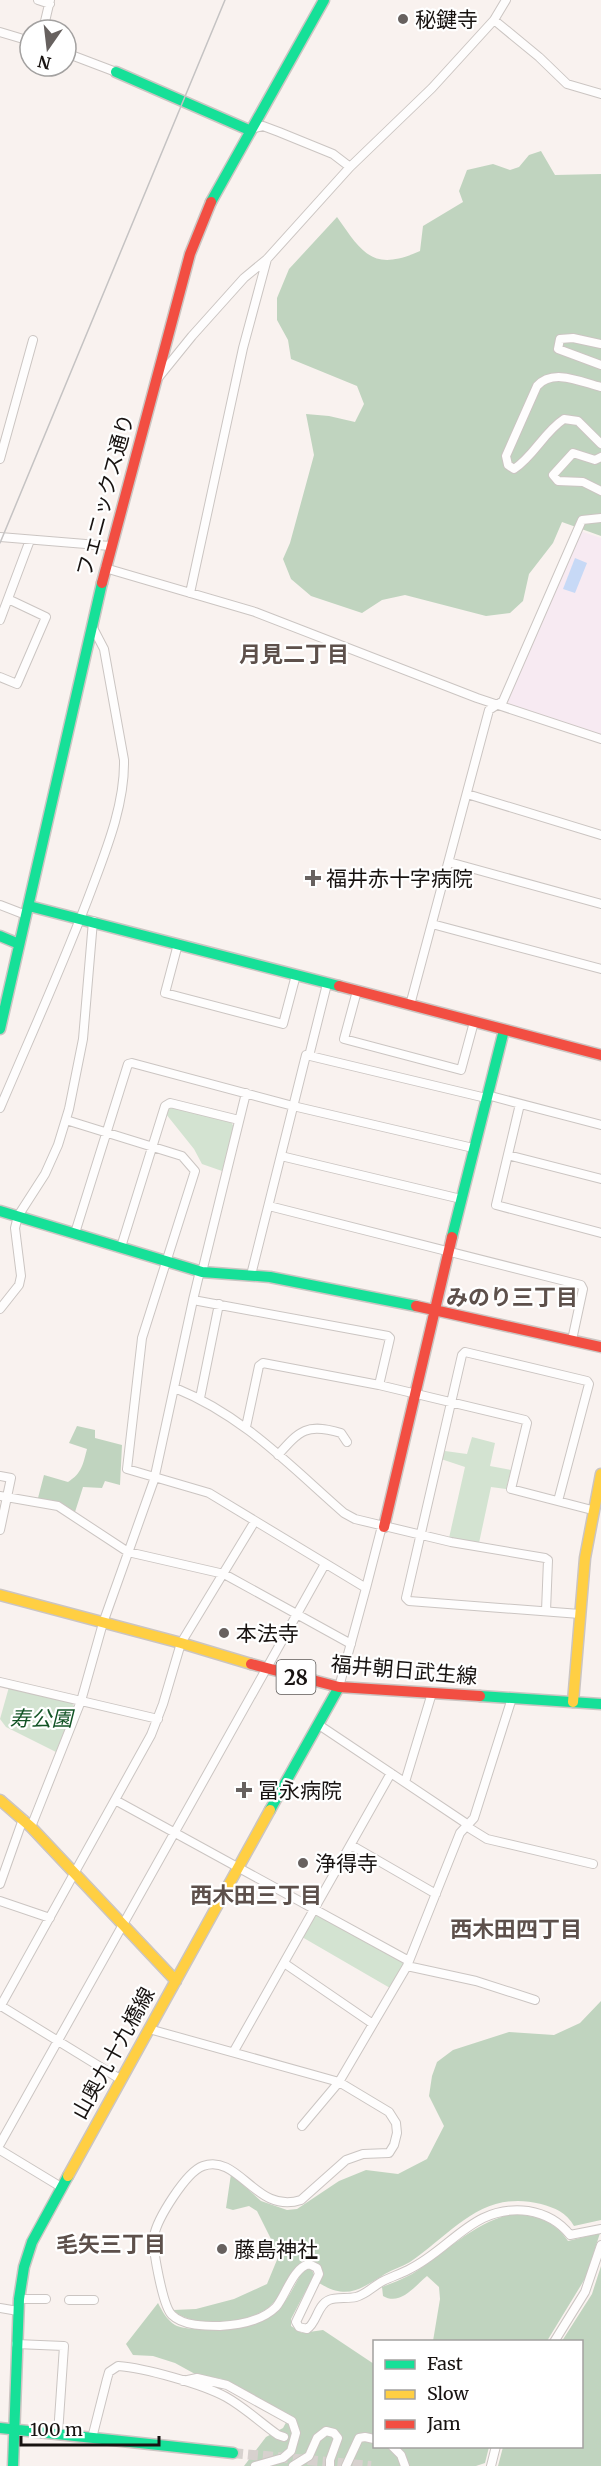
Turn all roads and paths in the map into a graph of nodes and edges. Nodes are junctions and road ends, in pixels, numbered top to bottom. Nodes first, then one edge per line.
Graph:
1 (38, 0) edge
2 (324, 0) edge
3 (506, 0) edge
4 (50, 2) edge
5 (46, 18) edge
6 (494, 20) junction
7 (0, 33) edge
8 (18, 38) edge
9 (78, 57) edge
10 (116, 72) joint
11 (601, 94) edge
12 (249, 130) junction
13 (350, 167) junction
14 (267, 259) junction
15 (33, 340) dead end
16 (601, 344) edge
17 (601, 364) edge
18 (156, 381) junction
19 (601, 387) edge
20 (601, 444) edge
21 (601, 457) edge
22 (0, 459) edge
23 (601, 491) edge
24 (601, 518) edge
25 (0, 537) edge
26 (30, 540) junction
27 (110, 546) junction
28 (105, 568) junction
29 (190, 593) junction
30 (8, 599) junction
31 (0, 620) edge
32 (92, 626) junction
33 (0, 677) edge
34 (495, 705) junction
35 (601, 740) edge
36 (467, 794) junction
37 (601, 835) edge
38 (448, 862) junction
39 (601, 904) edge
40 (0, 905) edge
41 (27, 911) junction
42 (80, 918) junction
43 (93, 921) junction
44 (432, 924) junction
45 (0, 936) edge
46 (19, 944) junction
47 (178, 944) junction
48 (601, 969) edge
49 (296, 975) junction
50 (327, 984) junction
51 (357, 991) junction
52 (410, 1005) junction
53 (474, 1022) junction
54 (0, 1029) edge
55 (504, 1030) junction
56 (309, 1056) junction
57 (601, 1056) edge
58 (246, 1093) junction
59 (487, 1096) junction
60 (520, 1104) junction
61 (293, 1106) junction
62 (0, 1108) edge
63 (66, 1120) junction
64 (239, 1120) junction
65 (601, 1125) edge
66 (107, 1133) junction
67 (152, 1147) junction
68 (473, 1148) junction
69 (508, 1155) junction
70 (281, 1156) junction
71 (601, 1179) edge
72 (461, 1199) junction
73 (268, 1206) junction
74 (0, 1211) edge
75 (18, 1216) junction
76 (75, 1233) junction
77 (601, 1233) edge
78 (121, 1247) junction
79 (448, 1250) junction
80 (166, 1262) junction
81 (201, 1272) junction
82 (251, 1275) junction
83 (193, 1300) junction
84 (219, 1304) junction
85 (0, 1309) edge
86 (435, 1309) junction
87 (572, 1340) junction
88 (601, 1347) edge
89 (379, 1385) junction
90 (175, 1388) junction
91 (415, 1394) junction
92 (200, 1398) junction
93 (450, 1402) junction
94 (246, 1427) junction
95 (347, 1442) dead end
96 (278, 1455) junction
97 (601, 1474) edge
98 (0, 1476) edge
99 (155, 1476) junction
100 (4, 1497) edge
101 (558, 1501) junction
102 (592, 1510) junction
103 (255, 1521) junction
104 (383, 1527) junction
105 (0, 1530) edge
106 (419, 1535) junction
107 (128, 1552) junction
108 (325, 1564) junction
109 (224, 1574) junction
110 (366, 1588) junction
111 (0, 1595) edge
112 (546, 1611) junction
113 (296, 1614) junction
114 (580, 1614) junction
115 (103, 1623) junction
116 (181, 1643) junction
117 (351, 1644) junction
118 (267, 1670) junction
119 (0, 1682) edge
120 (339, 1687) junction
121 (432, 1693) junction
122 (512, 1698) junction
123 (81, 1701) junction
124 (573, 1702) junction
125 (601, 1704) edge
126 (158, 1719) junction
127 (319, 1725) junction
128 (391, 1773) junction
129 (405, 1782) junction
130 (0, 1800) edge
131 (115, 1800) junction
132 (22, 1819) junction
133 (467, 1825) junction
134 (31, 1827) junction
135 (174, 1831) junction
136 (351, 1845) junction
137 (593, 1864) dead end
138 (239, 1868) junction
139 (74, 1874) junction
140 (0, 1884) edge
141 (436, 1894) junction
142 (0, 1901) edge
143 (315, 1908) junction
144 (50, 1918) junction
145 (122, 1924) junction
146 (284, 1963) junction
147 (408, 1964) junction
148 (176, 1981) junction
149 (535, 2000) dead end
150 (0, 2006) edge
151 (373, 2024) junction
152 (149, 2029) junction
153 (58, 2040) junction
154 (234, 2051) junction
155 (120, 2079) junction
156 (339, 2082) junction
157 (302, 2126) dead end
158 (0, 2144) edge
159 (0, 2150) edge
160 (61, 2187) junction
161 (601, 2229) edge
162 (601, 2245) edge
163 (19, 2299) junction
164 (46, 2299) dead end
165 (69, 2300) dead end
166 (94, 2300) dead end
167 (0, 2308) edge
168 (18, 2311) junction
169 (555, 2340) edge
170 (16, 2344) junction
171 (182, 2381) junction
172 (0, 2428) edge
173 (13, 2430) junction
174 (58, 2434) junction
175 (284, 2437) dead end
176 (92, 2438) junction
177 (373, 2439) edge
178 (394, 2448) edge
179 (496, 2448) edge
180 (233, 2453) tunnel mouth
181 (13, 2466) edge
182 (255, 2466) edge
183 (293, 2466) edge
184 (330, 2466) edge
185 (346, 2466) edge
186 (405, 2466) edge
187 (491, 2466) edge

1 - 4 street
2 - 12 street, フェニックス通り
3 - 6 street
4 - 5 street
6 - 11 street
6 - 13 street
7 - 8 street
9 - 10 street
10 - 12 street
12 - 13 street
12 - 18 street, フェニックス通り
13 - 14 street
14 - 18 street
14 - 29 street
15 - 22 street
16 - 17 street
18 - 27 street, フェニックス通り
19 - 20 street
21 - 23 street
24 - 34 street
25 - 26 street
26 - 27 street
26 - 30 street
27 - 28 street, フェニックス通り
28 - 29 street
28 - 32 street, フェニックス通り
29 - 34 street
30 - 31 street
30 - 33 street
32 - 41 street, フェニックス通り
32 - 42 street
34 - 35 street
34 - 36 street
36 - 37 street
36 - 38 street
38 - 39 street
38 - 44 street
40 - 41 street
41 - 42 street
41 - 46 street, フェニックス通り
42 - 43 street
42 - 62 street
43 - 47 street
43 - 63 street
44 - 48 street
44 - 52 street
45 - 46 street
46 - 54 street, フェニックス通り
47 - 49 street
47 - 49 street
49 - 50 street
50 - 51 street
50 - 56 street
51 - 52 street
51 - 53 street
52 - 53 street
53 - 55 street
55 - 57 street
55 - 59 street
56 - 59 street
56 - 61 street
58 - 61 street
58 - 64 street
58 - 66 street
59 - 60 street
59 - 68 street
60 - 65 street
60 - 69 street
61 - 68 street
61 - 70 street
63 - 66 street
63 - 75 street
64 - 67 street
64 - 81 street
66 - 67 street
66 - 76 street
67 - 78 street
67 - 80 street
68 - 72 street
69 - 71 street
69 - 77 street
70 - 72 street
70 - 73 street
72 - 79 street
73 - 79 street
73 - 82 street
74 - 75 street
75 - 76 street
75 - 85 street
76 - 78 street
78 - 80 street
79 - 86 street
79 - 87 street
80 - 81 street
80 - 99 street
81 - 82 street
81 - 83 street
82 - 86 street
83 - 84 street
83 - 90 street
84 - 89 street
84 - 92 street
86 - 87 street
86 - 91 street
87 - 88 street
89 - 91 street
89 - 94 street
90 - 92 street
90 - 99 street
91 - 93 street
91 - 104 street
92 - 94 street
93 - 101 street
93 - 101 street
93 - 106 street
94 - 96 street
95 - 96 street
96 - 104 street
97 - 102 street
98 - 100 street
99 - 103 street
99 - 107 street
100 - 105 street
100 - 107 street
101 - 102 street
102 - 114 street
103 - 108 street
103 - 109 street
104 - 106 street
104 - 110 street
106 - 112 street
106 - 112 street
107 - 109 street
107 - 115 street
108 - 110 street
108 - 113 street
109 - 113 street
109 - 116 street
110 - 117 street
111 - 115 street, 福井朝日武生線 / 28
112 - 114 street
113 - 117 street
113 - 118 street
114 - 124 street
115 - 116 street, 福井朝日武生線 / 28
115 - 123 street
116 - 118 street, 福井朝日武生線 / 28
116 - 126 street
117 - 120 street
118 - 120 street, 福井朝日武生線 / 28
118 - 135 street
119 - 123 street
120 - 121 street, 福井朝日武生線 / 28
120 - 127 street, 山奥九十九橋線
121 - 122 street, 福井朝日武生線 / 28
121 - 129 street
122 - 124 street, 福井朝日武生線 / 28
122 - 133 street
123 - 126 street
123 - 134 street
124 - 125 street, 福井朝日武生線 / 28
126 - 131 street
127 - 128 street
127 - 138 street, 山奥九十九橋線
128 - 129 street
128 - 136 street
129 - 133 street
130 - 132 street
131 - 135 street
131 - 139 street
132 - 134 street
132 - 140 street
133 - 137 street
133 - 141 street
134 - 139 street
135 - 138 street
135 - 145 street
136 - 141 street
136 - 143 street
138 - 143 street
138 - 148 street, 山奥九十九橋線
139 - 144 street
139 - 145 street
141 - 147 street
142 - 144 street
143 - 146 street
143 - 147 street
144 - 150 street
145 - 148 street
145 - 153 street
146 - 151 street
146 - 154 street
147 - 149 street
147 - 151 street
148 - 152 street, 山奥九十九橋線
150 - 153 street
151 - 156 street
152 - 154 street
152 - 155 street, 山奥九十九橋線
153 - 155 street
153 - 158 street
154 - 156 street
155 - 160 street, 山奥九十九橋線
156 - 157 street
156 - 161 street
159 - 160 street
160 - 163 street, 山奥九十九橋線
162 - 169 street
163 - 164 street
163 - 168 street, 山奥九十九橋線
165 - 166 street
167 - 168 street
168 - 170 street, 山奥九十九橋線
170 - 173 street, 山奥九十九橋線
170 - 174 street
171 - 175 street
171 - 176 street
171 - 182 street
172 - 173 street
173 - 174 street
173 - 181 street, 山奥九十九橋線
174 - 176 street
176 - 180 street
177 - 185 street
178 - 186 street
179 - 187 street
183 - 184 street

